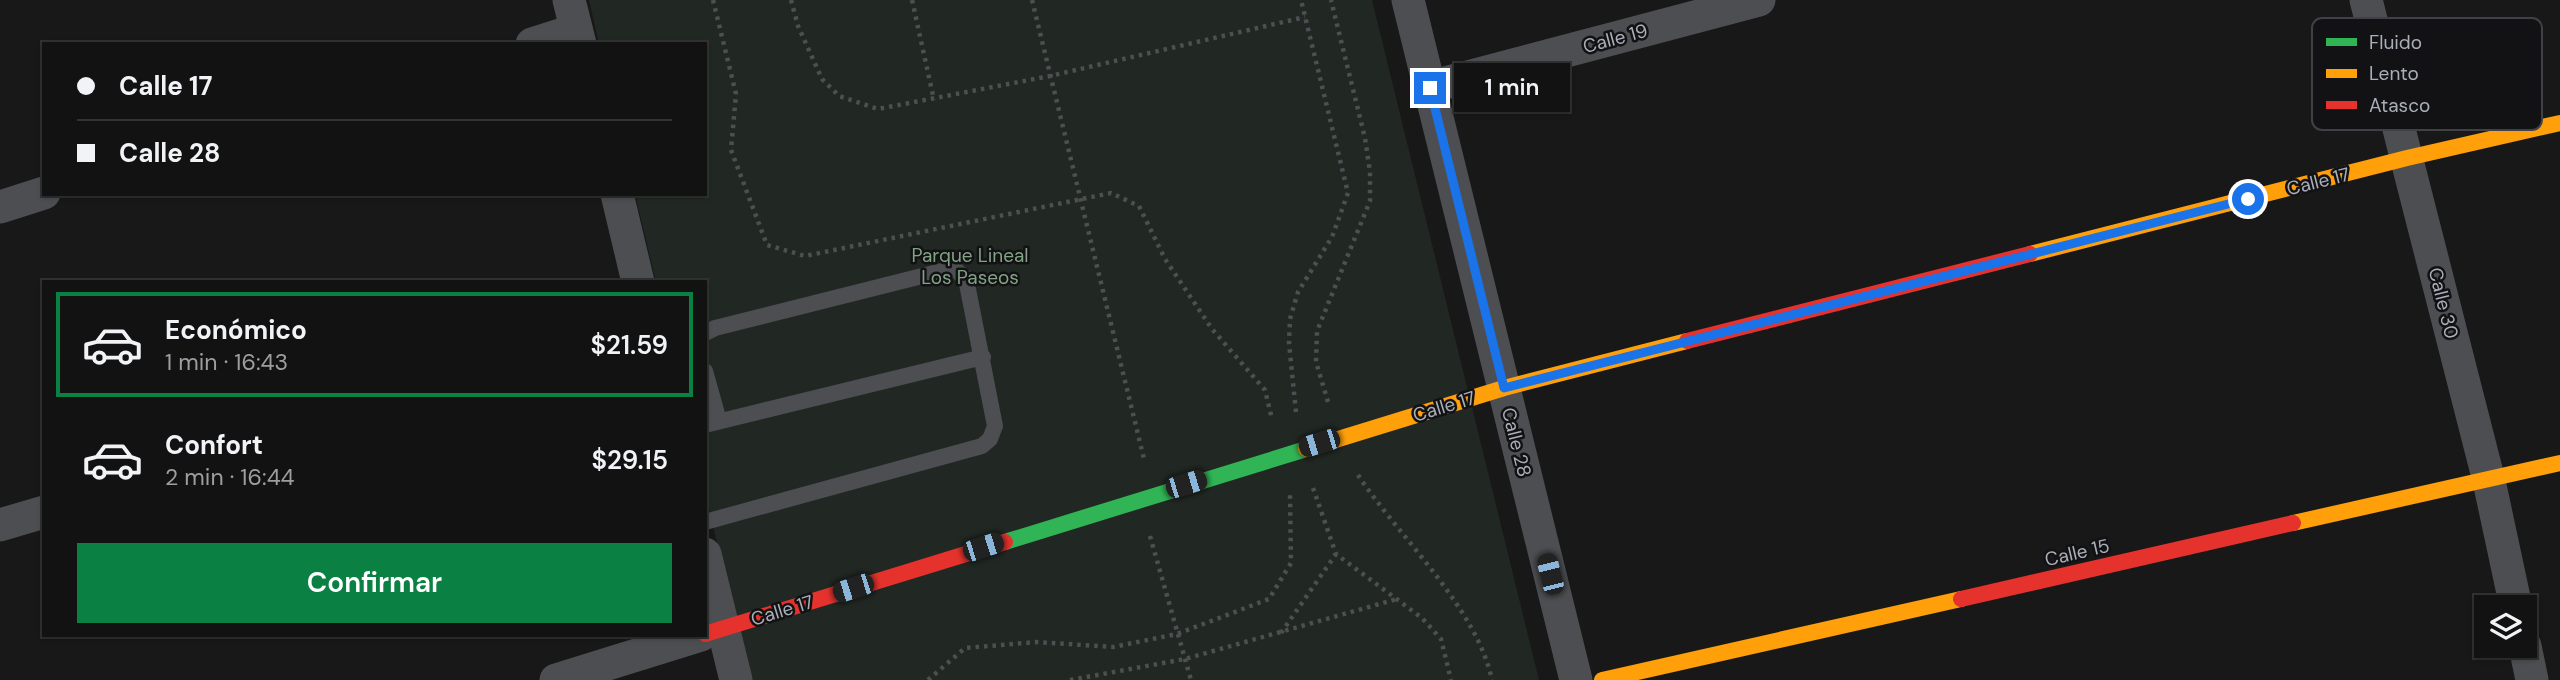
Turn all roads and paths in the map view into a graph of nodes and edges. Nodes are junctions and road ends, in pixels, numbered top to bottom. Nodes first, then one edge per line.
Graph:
1 (713, 0) edge
2 (791, 0) edge
3 (912, 0) edge
4 (1032, 0) edge
5 (1301, 0) edge
6 (1331, 0) edge
7 (1409, 0) edge
8 (1759, 0) edge
9 (2366, 0) edge
10 (1305, 17) junction
11 (2371, 18) edge
12 (575, 25) edge
13 (537, 42) edge
14 (1050, 76) junction
15 (1430, 88) junction
16 (934, 100) junction
17 (2560, 123) edge
18 (2542, 127) edge
19 (2400, 130) edge
20 (2529, 130) edge
21 (2407, 158) junction
22 (42, 194) edge
23 (1348, 194) dead end
24 (617, 196) edge
25 (1082, 199) junction
26 (0, 207) edge
27 (638, 280) edge
28 (707, 332) edge
29 (983, 357) junction
30 (707, 386) edge
31 (1504, 388) junction
32 (712, 423) edge
33 (1339, 437) junction
34 (1279, 455) junction
35 (2560, 463) edge
36 (2489, 481) junction
37 (1139, 499) junction
38 (42, 513) edge
39 (707, 521) edge
40 (0, 525) edge
41 (1336, 554) dead end
42 (707, 586) edge
43 (2513, 595) edge
44 (1397, 599) dead end
45 (710, 633) edge
46 (1280, 633) junction
47 (1177, 634) junction
48 (697, 637) edge
49 (2527, 658) edge
50 (1185, 659) junction
51 (555, 680) edge
52 (736, 680) edge
53 (928, 680) edge
54 (1070, 680) edge
55 (1191, 680) edge
56 (1492, 680) edge
57 (1576, 680) edge
58 (1602, 680) edge
59 (2532, 680) edge

1 - 25 path
2 - 16 path
3 - 16 path
4 - 14 path
5 - 10 path
6 - 33 path
7 - 15 street, Calle 28
8 - 15 street, Calle 19
9 - 11 street, Calle 30
10 - 14 path
10 - 23 path
12 - 13 street
14 - 16 path
14 - 25 path
15 - 31 street, Calle 28
17 - 18 street, Calle 17
19 - 21 street, Calle 30
20 - 21 street, Calle 17
21 - 31 street, Calle 17
21 - 36 street, Calle 30
22 - 26 street
24 - 27 street
25 - 34 path
25 - 37 path
28 - 29 lane
29 - 32 lane
29 - 39 lane
30 - 32 lane
31 - 33 street, Calle 17
31 - 57 street, Calle 28
33 - 34 street, Calle 17
33 - 56 path
34 - 37 street, Calle 17
34 - 47 path
35 - 36 street, Calle 15
36 - 43 street, Calle 30
36 - 58 street, Calle 15
37 - 45 street, Calle 17
37 - 47 path
38 - 40 street
41 - 46 path
42 - 45 street
44 - 46 path
45 - 52 street
46 - 50 path
47 - 50 path
47 - 53 path
48 - 51 street, Calle 17
49 - 59 street
50 - 54 path
50 - 55 path

